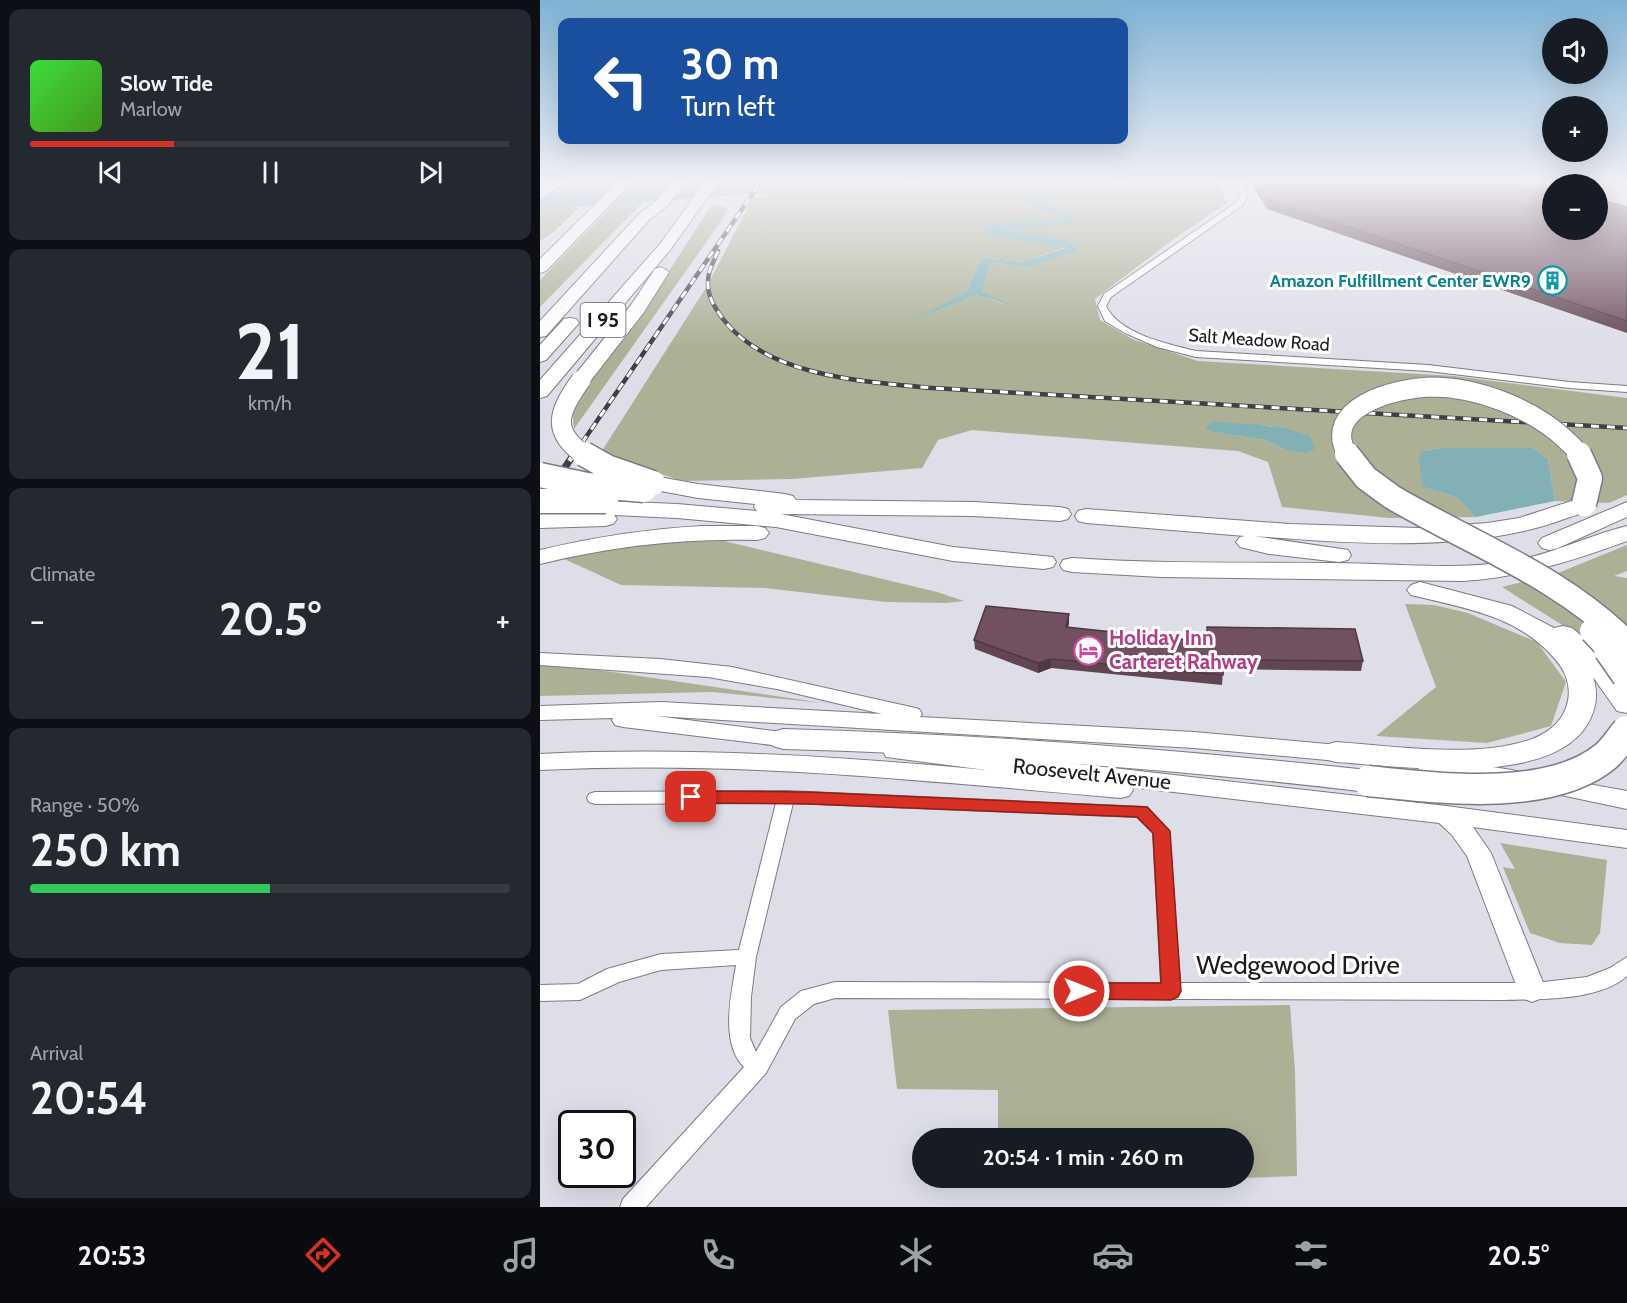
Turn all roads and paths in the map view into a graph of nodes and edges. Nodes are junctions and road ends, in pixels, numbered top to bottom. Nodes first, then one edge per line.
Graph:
1 (560, 236) edge
2 (568, 236) edge
3 (630, 236) edge
4 (635, 236) edge
5 (676, 236) edge
6 (1192, 236) edge
7 (672, 242) junction
8 (540, 250) edge
9 (540, 268) edge
10 (540, 332) edge
11 (540, 356) edge
12 (1627, 389) edge
13 (540, 392) edge
14 (1573, 419) dead end
15 (540, 475) edge
16 (1609, 485) dead end
17 (540, 501) edge
18 (540, 507) edge
19 (635, 507) junction
20 (866, 507) junction
21 (1410, 507) junction
22 (1627, 509) edge
23 (1060, 514) dead end
24 (1086, 516) dead end
25 (540, 521) edge
26 (1173, 524) junction
27 (830, 531) junction
28 (1627, 533) edge
29 (540, 557) edge
30 (1044, 562) dead end
31 (1072, 565) dead end
32 (1249, 570) junction
33 (1420, 590) junction
34 (1627, 643) edge
35 (540, 659) edge
36 (1627, 675) edge
37 (1627, 704) edge
38 (549, 712) edge
39 (970, 726) junction
40 (1627, 732) edge
41 (783, 739) junction
42 (1336, 752) junction
43 (540, 762) edge
44 (1240, 791) junction
45 (786, 797) junction
46 (595, 798) dead end
47 (1627, 800) edge
48 (1446, 815) junction
49 (1627, 839) edge
50 (747, 957) junction
51 (1627, 965) edge
52 (1532, 990) junction
53 (1171, 991) junction
54 (540, 993) edge
55 (759, 1066) junction
56 (631, 1207) edge

1 - 8 highway
2 - 9 highway
3 - 10 highway, I 95
4 - 11 highway
5 - 7 highway, I 95
6 - 12 street, Salt Meadow Road
7 - 13 highway, I 95
7 - 19 highway, bridge
14 - 21 highway, bridge
15 - 19 highway, bridge
16 - 26 highway
17 - 19 highway, bridge
18 - 19 highway
19 - 20 highway
19 - 20 highway
19 - 25 highway
19 - 27 highway
19 - 27 highway
19 - 29 highway
20 - 23 highway
21 - 34 highway, bridge
21 - 36 highway, bridge
22 - 26 highway
24 - 26 highway
27 - 30 highway
28 - 32 highway
31 - 32 highway
32 - 33 highway
33 - 37 highway
33 - 42 highway
35 - 39 main road
38 - 39 main road, Roosevelt Avenue
38 - 41 main road, Roosevelt Avenue
39 - 42 main road, Roosevelt Avenue
40 - 41 highway, bridge
41 - 44 main road, Roosevelt Avenue
42 - 47 main road, Roosevelt Avenue
43 - 44 main road
44 - 48 main road, Roosevelt Avenue
45 - 46 street
45 - 50 street
45 - 53 street
48 - 49 main road, Roosevelt Avenue
48 - 52 main road
50 - 54 street
50 - 55 street
51 - 52 street, Wedgewood Drive
52 - 53 street, Wedgewood Drive
53 - 55 street, Wedgewood Drive
55 - 56 street, Wedgewood Drive

